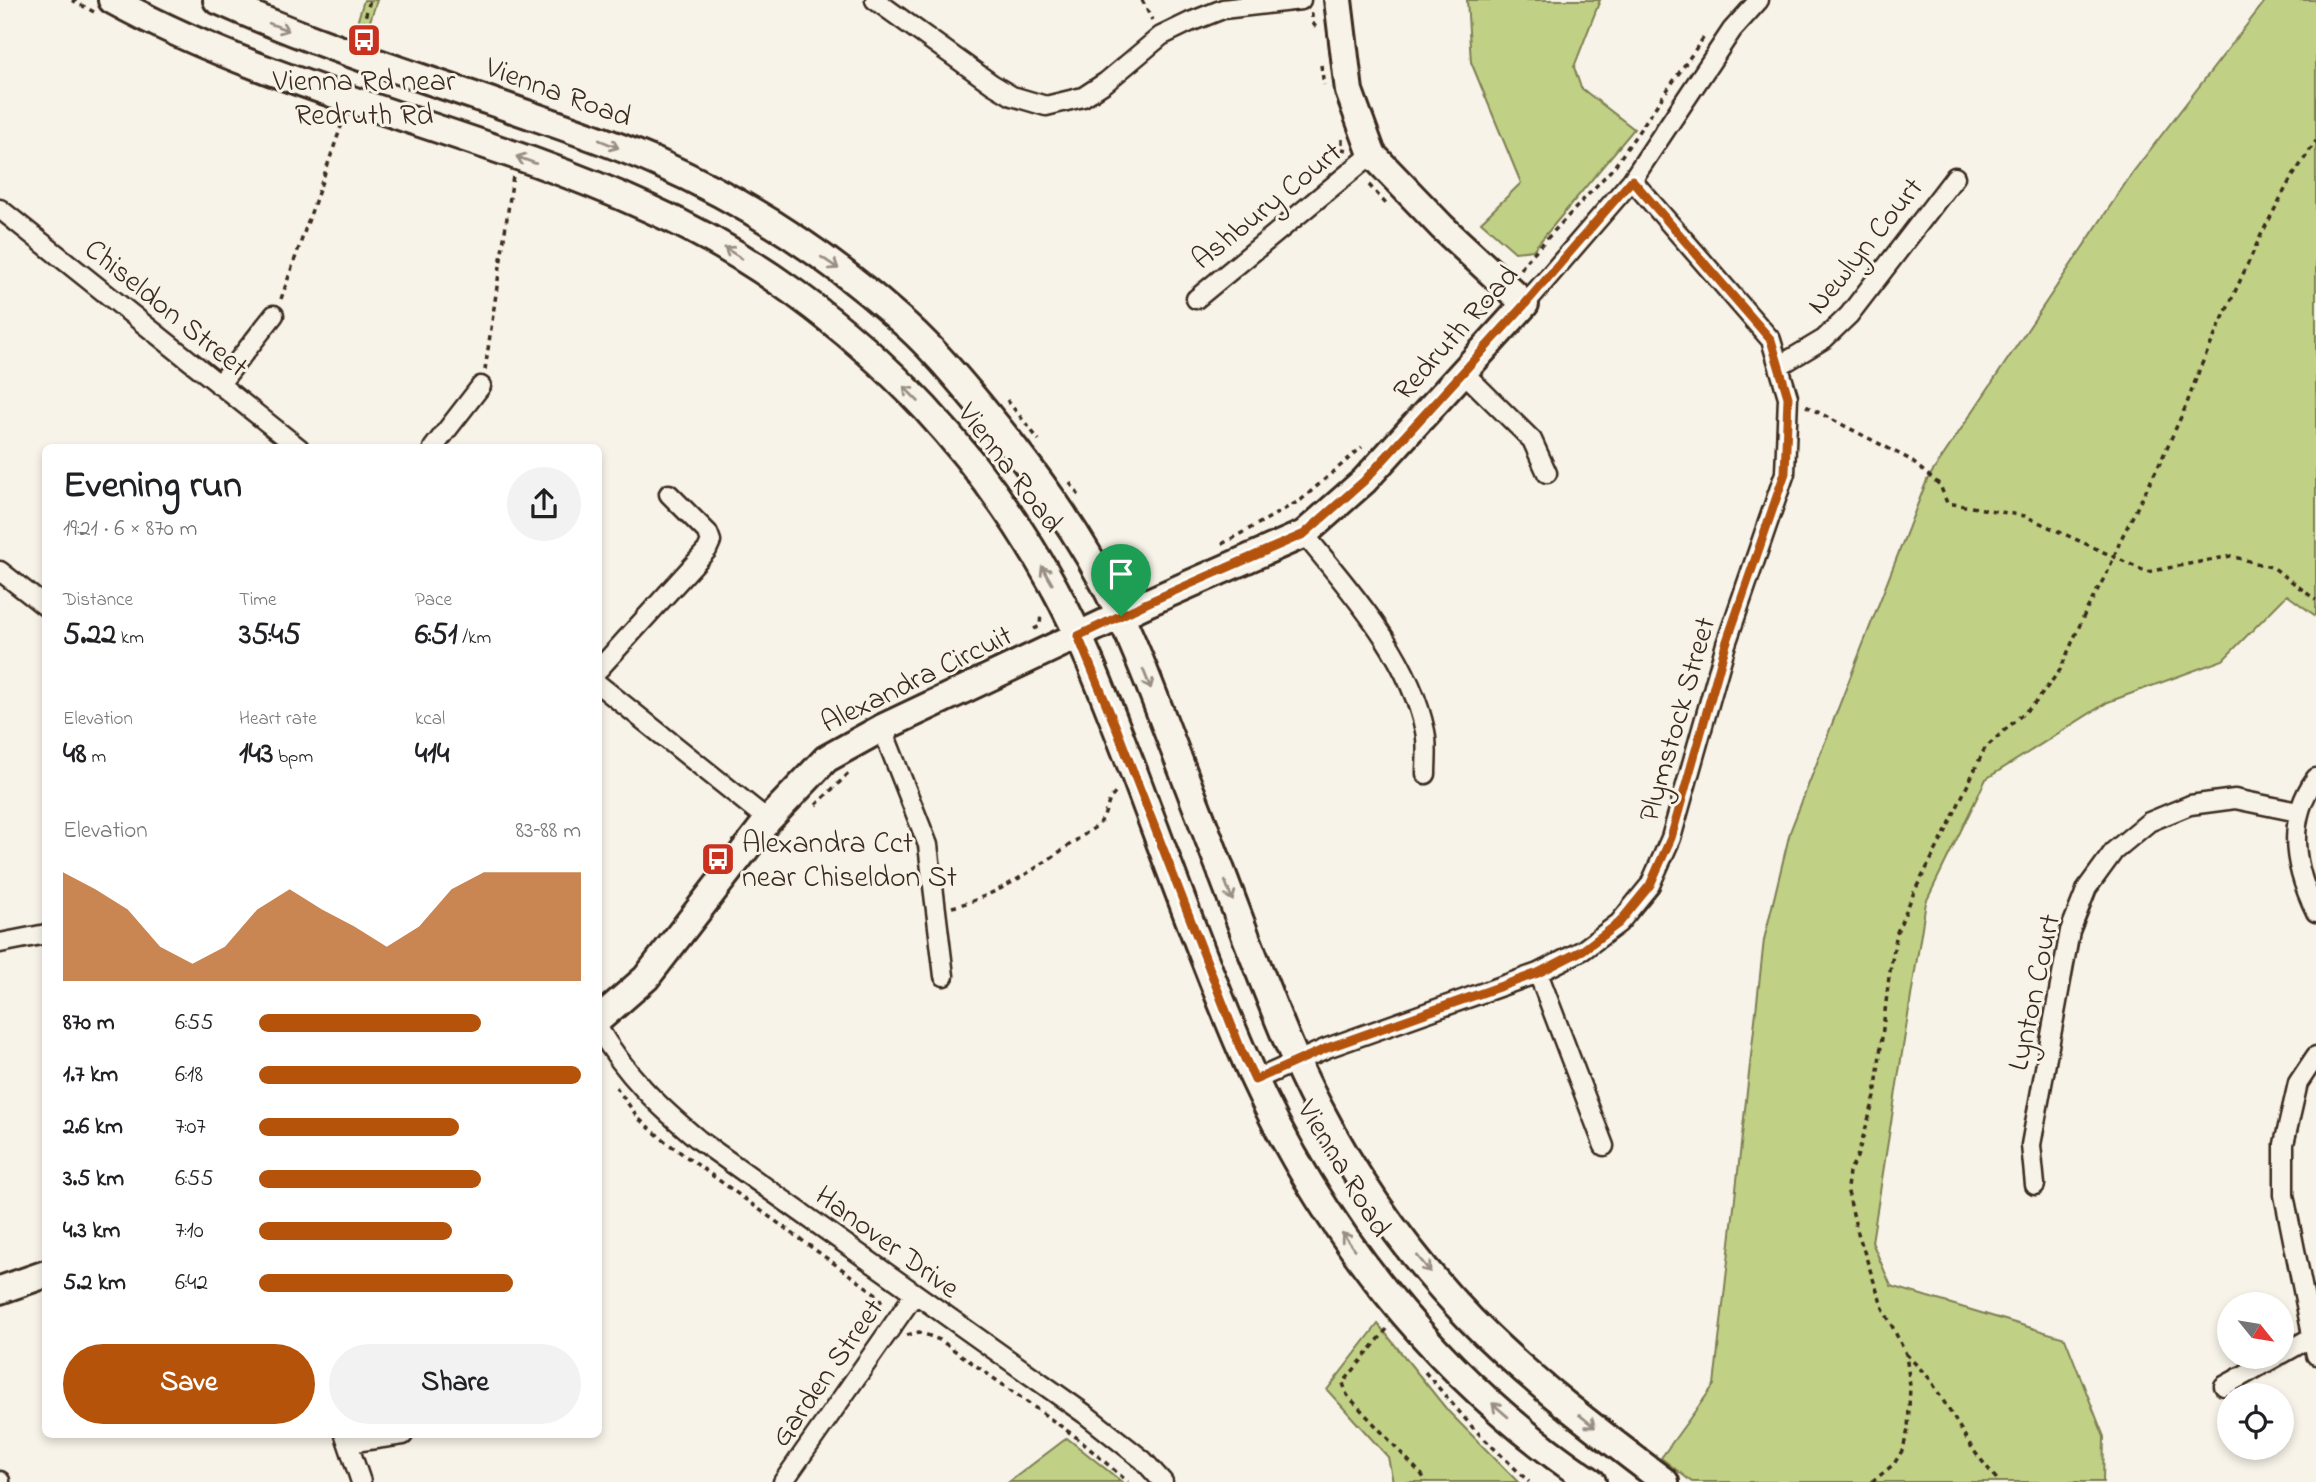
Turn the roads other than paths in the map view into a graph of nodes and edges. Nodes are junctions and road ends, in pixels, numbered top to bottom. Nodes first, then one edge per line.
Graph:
1 (217, 0) edge
2 (875, 0) edge
3 (1301, 0) edge
4 (1338, 0) edge
5 (1759, 0) edge
6 (104, 7) edge
7 (1372, 154) junction
8 (1955, 177) dead end
9 (1632, 180) junction
10 (0, 209) edge
11 (1517, 297) junction
12 (1196, 299) dead end
13 (274, 315) road end
14 (1779, 366) junction
15 (1463, 372) junction
16 (219, 385) junction
17 (481, 386) road end
18 (294, 444) edge
19 (436, 444) edge
20 (1547, 472) dead end
21 (669, 494) dead end
22 (1304, 534) junction
23 (0, 571) edge
24 (42, 604) edge
25 (1121, 616) junction
26 (1078, 636) junction
27 (602, 666) edge
28 (602, 687) edge
29 (882, 728) junction
30 (1426, 774) dead end
31 (2316, 778) edge
32 (2298, 812) junction
33 (768, 820) junction
34 (2316, 912) edge
35 (42, 934) edge
36 (0, 943) edge
37 (1538, 973) junction
38 (943, 976) dead end
39 (602, 1016) edge
40 (602, 1034) edge
41 (2316, 1056) edge
42 (1297, 1062) junction
43 (1255, 1080) junction
44 (1604, 1146) dead end
45 (2035, 1185) dead end
46 (42, 1275) edge
47 (0, 1290) edge
48 (914, 1294) junction
49 (2314, 1346) edge
50 (2294, 1351) edge
51 (2255, 1369) edge
52 (2229, 1383) edge
53 (347, 1439) edge
54 (361, 1482) edge
55 (783, 1482) edge
56 (1163, 1482) edge
57 (1592, 1482) edge
58 (1665, 1482) edge

1 -> 25 main road, Vienna Road
2 - 3 street
4 - 7 main road
5 - 9 street, Redruth Road
26 -> 6 main road, Vienna Road
7 - 11 main road
7 - 12 street, Ashbury Court
8 - 14 street, Newlyn Court
9 - 11 street, Redruth Road
9 - 14 street, Plymstock Street
10 - 16 street, Chiseldon Street
11 - 15 main road, Redruth Road
13 - 16 street
14 - 37 street, Plymstock Street
15 - 20 street
15 - 22 main road, Redruth Road
16 - 18 street, Chiseldon Street
17 - 19 street
21 - 27 street
22 - 25 main road, Redruth Road
22 - 30 street
23 - 24 street
25 - 26 main road, Alexandra Circuit
25 -> 42 main road, Vienna Road
26 - 29 main road, Alexandra Circuit
26 - 43 main road, Vienna Road
28 - 33 street
29 - 33 main road, Alexandra Circuit
29 - 38 street
31 - 32 street
32 - 34 street
32 - 45 street, Lynton Court
33 - 39 main road, Alexandra Circuit
35 - 36 street
37 - 42 street, Plymstock Street
37 - 44 street
40 - 48 street, Hanover Drive
41 - 49 street
42 - 43 street, Plymstock Street
42 -> 58 main road, Vienna Road
57 -> 43 main road, Vienna Road
46 - 47 main road
48 - 55 street, Garden Street
48 - 56 street, Hanover Drive
49 - 50 street
51 - 52 street
53 - 54 street

